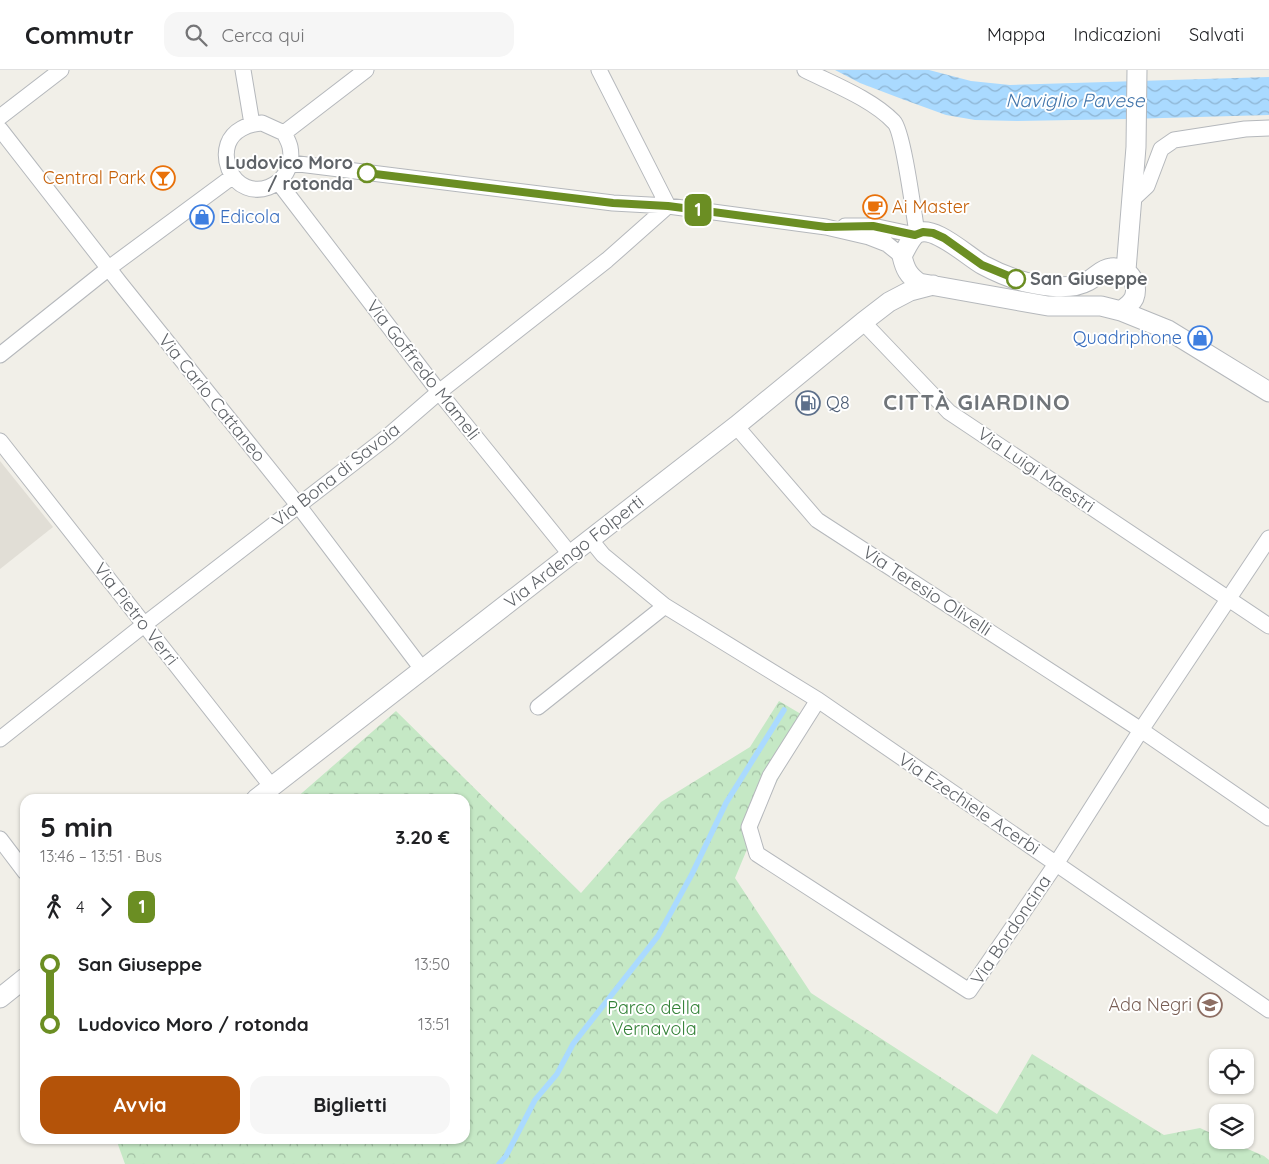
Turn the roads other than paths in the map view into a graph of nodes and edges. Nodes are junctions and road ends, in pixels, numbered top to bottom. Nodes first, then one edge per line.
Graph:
1 (61, 70) edge
2 (242, 70) edge
3 (366, 70) edge
4 (599, 70) edge
5 (805, 70) edge
6 (1137, 70) edge
7 (0, 117) edge
8 (252, 124) junction
9 (1269, 128) edge
10 (0, 129) edge
11 (284, 132) junction
12 (291, 163) junction
13 (232, 177) junction
14 (279, 183) junction
15 (1132, 200) junction
16 (668, 206) junction
17 (826, 227) junction
18 (916, 234) junction
19 (904, 263) junction
20 (109, 268) junction
21 (1126, 270) junction
22 (933, 284) junction
23 (1134, 297) junction
24 (889, 302) junction
25 (1120, 311) junction
26 (863, 322) junction
27 (1168, 330) junction
28 (0, 355) edge
29 (440, 392) junction
30 (1269, 392) edge
31 (736, 426) junction
32 (0, 441) edge
33 (298, 505) junction
34 (1269, 538) edge
35 (590, 539) junction
36 (570, 554) junction
37 (1228, 598) junction
38 (665, 606) junction
39 (145, 624) junction
40 (1269, 626) edge
41 (422, 669) junction
42 (818, 700) junction
43 (538, 707) dead end
44 (1141, 730) junction
45 (0, 739) edge
46 (272, 786) junction
47 (262, 794) edge
48 (1269, 818) edge
49 (0, 839) edge
50 (1056, 864) junction
51 (20, 865) edge
52 (20, 982) edge
53 (0, 998) edge
54 (1269, 1010) edge

1 - 7 street
2 - 8 street
3 - 11 street
4 - 16 street
5 - 18 street
6 - 15 street
8 - 11 street
8 - 13 street
9 - 15 street
10 - 20 street, Via Carlo Cattaneo
11 - 12 street
12 - 14 street
12 - 16 street
13 - 14 street
13 - 20 street
14 - 29 street, Via Goffredo Mameli
15 - 21 street
16 - 17 street
16 - 29 street, Via Bona di Savoia
17 - 18 street
17 - 19 street
18 - 19 street, Via Ardengo Folperti
18 - 21 street
19 - 22 street
19 - 24 street, Via Ardengo Folperti
20 - 28 street
20 - 33 street, Via Carlo Cattaneo
21 - 23 street
22 - 24 street, Via Ardengo Folperti
22 - 25 street
23 - 25 street
23 - 27 street
24 - 26 street, Via Ardengo Folperti
25 - 27 street
26 - 31 street, Via Ardengo Folperti
26 - 37 street, Via Luigi Maestri
27 - 30 street
29 - 33 street, Via Bona di Savoia
29 - 36 street, Via Goffredo Mameli
31 - 35 street, Via Ardengo Folperti
31 - 44 street, Via Teresio Olivelli
32 - 39 street, Via Pietro Verri
33 - 39 street, Via Bona di Savoia
33 - 41 street, Via Carlo Cattaneo
34 - 37 street, Via Bordoncina
35 - 36 street, Via Ardengo Folperti
35 - 38 street, Via Ezechiele Acerbi
36 - 41 street, Via Ardengo Folperti
37 - 40 street, Via Luigi Maestri
37 - 44 street, Via Bordoncina
38 - 42 street, Via Ezechiele Acerbi
38 - 43 street
39 - 45 street, Via Bona di Savoia
39 - 46 street, Via Pietro Verri
41 - 46 street, Via Ardengo Folperti
42 - 50 street, Via Ezechiele Acerbi
42 - 50 street, Via Bordoncina
44 - 48 street, Via Teresio Olivelli
44 - 50 street, Via Bordoncina
46 - 47 street, Via Ardengo Folperti
49 - 51 street
50 - 54 street, Via Ezechiele Acerbi
52 - 53 street

